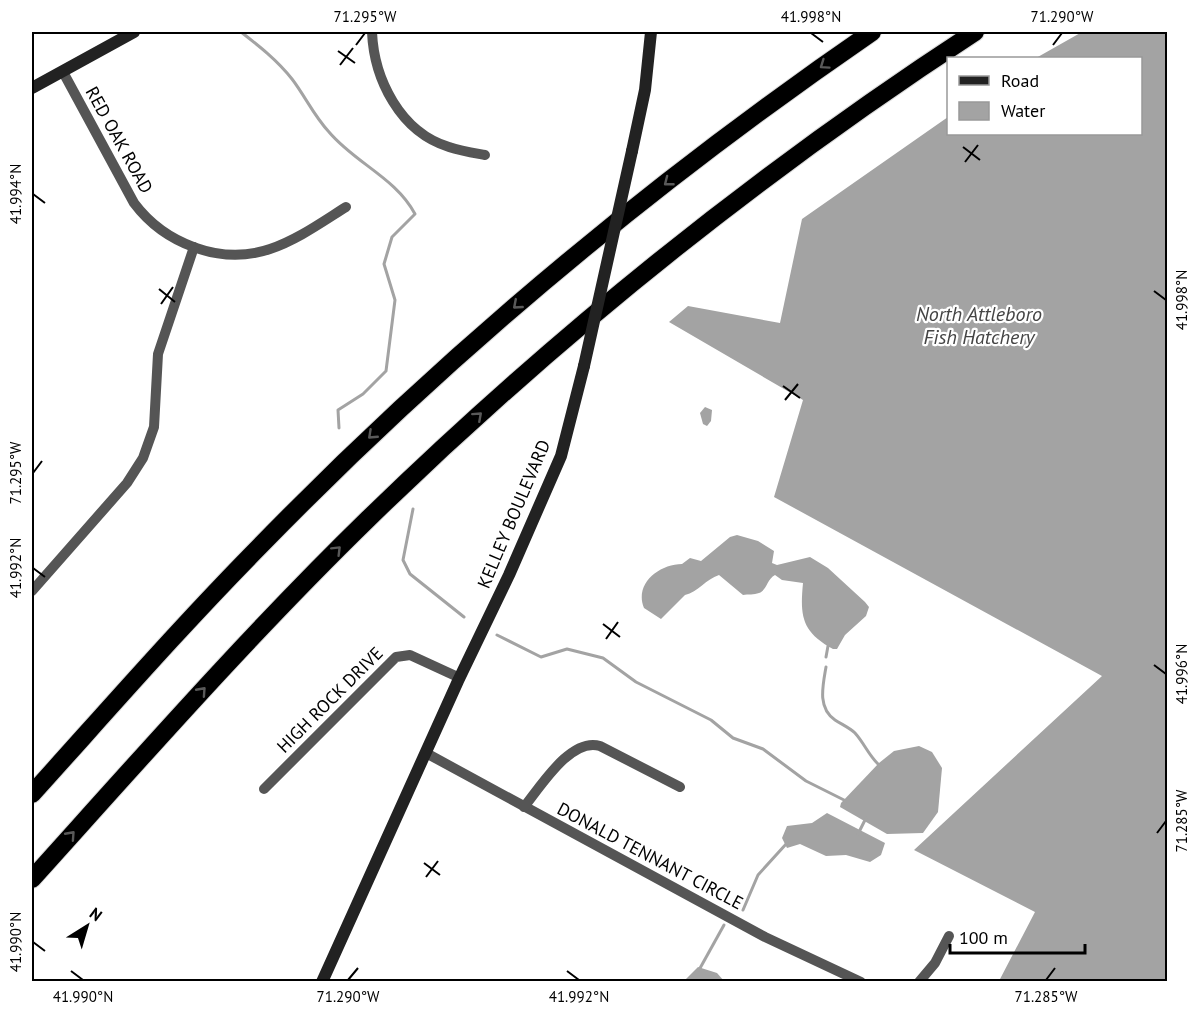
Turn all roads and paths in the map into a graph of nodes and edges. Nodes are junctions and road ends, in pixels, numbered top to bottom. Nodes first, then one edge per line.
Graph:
1 (134, 32) edge
2 (372, 32) edge
3 (651, 32) edge
4 (872, 32) edge
5 (975, 32) edge
6 (63, 72) junction
7 (32, 88) edge
8 (486, 155) dead end
9 (346, 207) dead end
10 (194, 248) junction
11 (32, 591) edge
12 (460, 678) junction
13 (426, 753) junction
14 (680, 787) dead end
15 (264, 789) dead end
16 (32, 794) edge
17 (524, 807) junction
18 (32, 879) edge
19 (950, 936) dead end
20 (322, 981) edge
21 (861, 981) edge
22 (919, 981) edge

1 - 6 main road
2 - 8 street
3 - 12 main road, KELLEY BOULEVARD, bridge
4 -> 16 highway
18 -> 5 highway
6 - 7 main road
6 - 10 street, RED OAK ROAD
9 - 10 street, RED OAK ROAD
10 - 11 street
12 - 13 main road, KELLEY BOULEVARD
12 - 15 street, HIGH ROCK DRIVE
13 - 17 street, DONALD TENNANT CIRCLE
13 - 20 main road, KELLEY BOULEVARD
14 - 17 street
17 - 21 street, DONALD TENNANT CIRCLE
19 - 22 street

